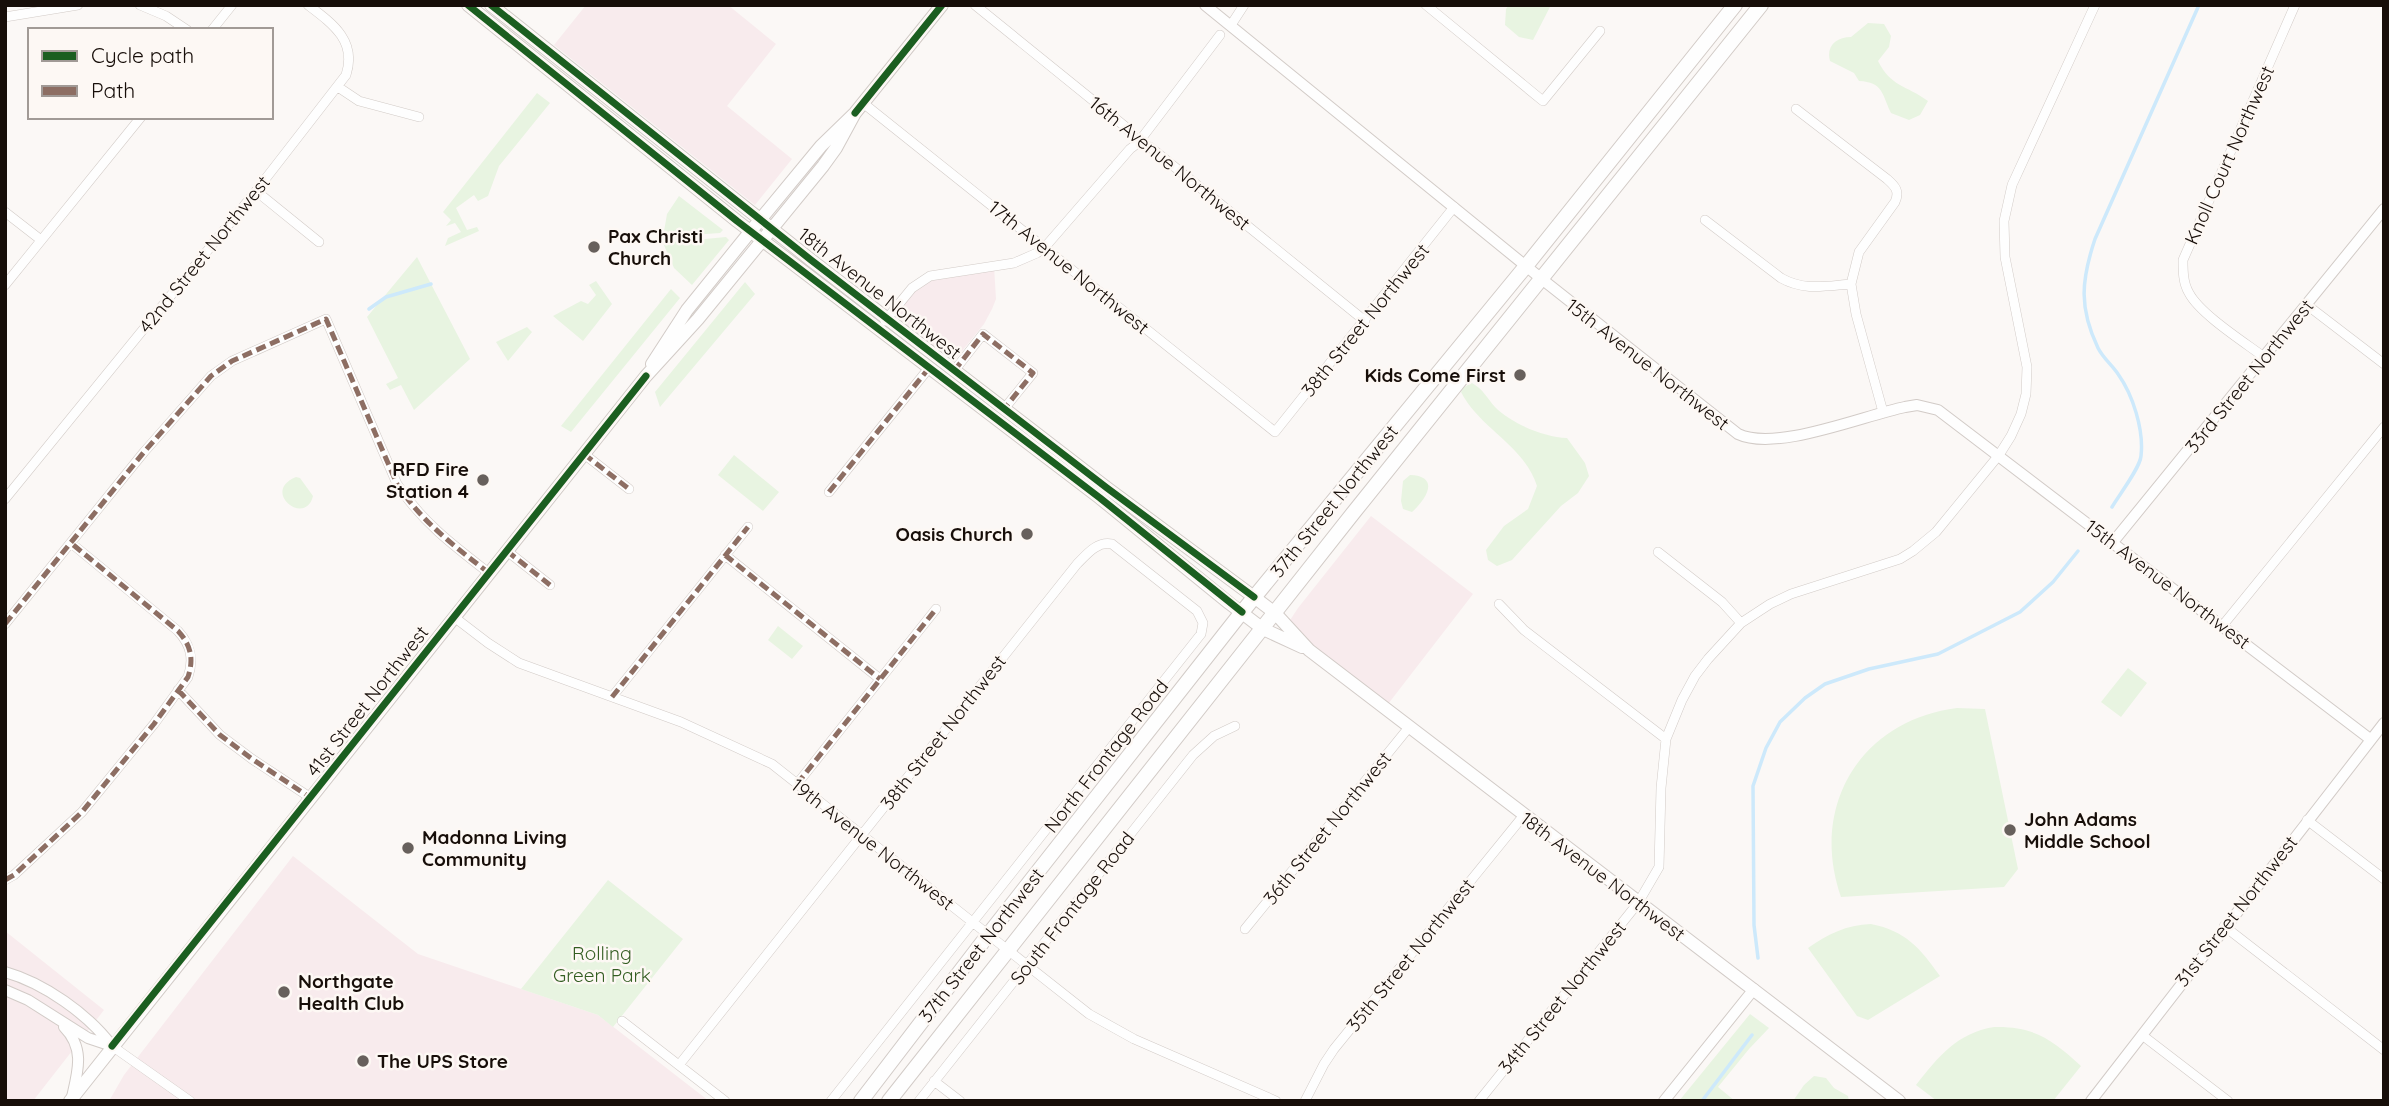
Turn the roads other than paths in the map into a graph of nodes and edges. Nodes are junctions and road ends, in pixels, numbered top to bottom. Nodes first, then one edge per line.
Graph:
1 (78, 5) edge
2 (140, 5) edge
3 (232, 5) edge
4 (309, 5) edge
5 (468, 5) edge
6 (491, 5) edge
7 (942, 5) edge
8 (975, 5) edge
9 (1205, 5) edge
10 (1244, 5) edge
11 (1735, 5) edge
12 (1762, 5) edge
13 (2095, 5) edge
14 (2295, 5) edge
15 (1430, 7) edge
16 (5, 17) edge
17 (1231, 25) junction
18 (184, 28) edge
19 (214, 28) edge
20 (1600, 32) dead end
21 (1220, 35) dead end
22 (338, 87) junction
23 (859, 108) junction
24 (1796, 109) dead end
25 (419, 117) dead end
26 (139, 119) edge
27 (1138, 143) junction
28 (256, 191) junction
29 (1454, 207) junction
30 (2384, 209) edge
31 (5, 212) edge
32 (761, 219) junction
33 (1705, 220) dead end
34 (772, 228) junction
35 (750, 232) junction
36 (41, 240) junction
37 (762, 240) junction
38 (319, 242) dead end
39 (1045, 247) junction
40 (1526, 266) junction
41 (1543, 280) junction
42 (1851, 284) junction
43 (5, 285) edge
44 (2307, 305) junction
45 (886, 318) junction
46 (1365, 321) junction
47 (878, 329) junction
48 (2264, 357) junction
49 (2384, 364) edge
50 (929, 368) junction
51 (954, 371) junction
52 (646, 376) junction
53 (1004, 409) junction
54 (1883, 412) junction
55 (2384, 428) edge
56 (1275, 432) joint
57 (584, 454) junction
58 (1999, 455) junction
59 (629, 489) dead end
60 (829, 492) dead end
61 (5, 499) edge
62 (748, 527) dead end
63 (2113, 542) junction
64 (71, 543) junction
65 (507, 551) junction
66 (1658, 552) dead end
67 (725, 555) junction
68 (1077, 564) joint
69 (489, 573) junction
70 (550, 585) dead end
71 (1255, 597) junction
72 (1499, 604) dead end
73 (936, 609) dead end
74 (1242, 612) junction
75 (1275, 613) junction
76 (454, 617) junction
77 (1741, 623) junction
78 (5, 624) edge
79 (2223, 625) junction
80 (1263, 629) junction
81 (1309, 650) junction
82 (880, 679) junction
83 (178, 690) junction
84 (612, 697) junction
85 (2384, 723) edge
86 (1235, 726) dead end
87 (1409, 726) junction
88 (1667, 739) junction
89 (2370, 740) junction
90 (797, 784) junction
91 (311, 798) junction
92 (1524, 815) junction
93 (2307, 820) junction
94 (861, 835) junction
95 (2384, 879) edge
96 (5, 880) edge
97 (1638, 903) junction
98 (973, 924) junction
99 (2224, 926) junction
100 (1245, 929) dead end
101 (988, 935) junction
102 (1007, 950) junction
103 (1027, 966) junction
104 (5, 972) edge
105 (44, 988) junction
106 (1754, 989) junction
107 (5, 990) edge
108 (28, 1000) junction
109 (49, 1013) junction
110 (622, 1021) dead end
111 (2142, 1035) junction
112 (113, 1046) junction
113 (2384, 1050) edge
114 (679, 1065) junction
115 (934, 1081) junction
116 (71, 1099) edge
117 (190, 1101) edge
118 (725, 1101) edge
119 (831, 1101) edge
120 (862, 1101) edge
121 (890, 1101) edge
122 (919, 1101) edge
123 (960, 1101) edge
124 (1276, 1101) edge
125 (1305, 1101) edge
126 (1479, 1101) edge
127 (1664, 1101) edge
128 (1899, 1101) edge
129 (2091, 1101) edge
130 (2228, 1101) edge

1 - 16 street
2 - 18 street
3 - 19 street
4 - 22 street, 42nd Street Northwest
5 - 35 main road, 18th Avenue Northwest
6 - 32 main road, 18th Avenue Northwest
7 - 23 main road, 41st Street Northwest
8 - 27 street, 16th Avenue Northwest
9 - 17 street, 15th Avenue Northwest
10 - 17 street
11 - 40 main road, 37th Street Northwest
12 - 41 main road, 37th Street Northwest
13 - 58 street, 34th Street Northwest
14 - 48 street, Knoll Court Northwest
15 - 20 street
17 - 29 street, 15th Avenue Northwest
21 - 27 street
22 - 25 street
22 - 28 street, 42nd Street Northwest
23 - 32 main road, 41st Street Northwest
23 - 34 main road, 41st Street Northwest
23 - 39 street, 17th Avenue Northwest
24 - 42 street
26 - 36 street
27 - 39 street
27 - 46 street, 16th Avenue Northwest
28 - 38 street
28 - 61 street, 42nd Street Northwest
29 - 40 street, 15th Avenue Northwest
29 - 46 street, 38th Street Northwest
30 - 44 street, 33rd Street Northwest
31 - 36 street
32 - 34 main road, 18th Avenue Northwest
32 - 35 main road, 41st Street Northwest
33 - 42 street
34 - 37 main road, 41st Street Northwest
34 - 45 main road, 18th Avenue Northwest
35 - 37 main road, 18th Avenue Northwest
35 - 52 main road, 41st Street Northwest
36 - 43 street
37 - 47 main road, 18th Avenue Northwest
37 - 52 main road, 41st Street Northwest
39 - 45 street
39 - 56 street, 17th Avenue Northwest
40 - 41 street, 15th Avenue Northwest
40 - 71 main road, 37th Street Northwest
41 - 54 street, 15th Avenue Northwest
41 - 75 main road, 37th Street Northwest
42 - 54 street
44 - 48 street, 33rd Street Northwest
44 - 49 street
45 - 47 street
45 - 51 main road, 18th Avenue Northwest
46 - 56 street, 38th Street Northwest
47 - 50 main road, 18th Avenue Northwest
48 - 63 street, 33rd Street Northwest
50 - 60 street
50 - 74 main road, 18th Avenue Northwest
51 - 53 main road, 18th Avenue Northwest
51 - 53 street
52 - 57 main road, 41st Street Northwest
53 - 71 main road, 18th Avenue Northwest
54 - 58 street, 15th Avenue Northwest
55 - 79 street
57 - 59 street
57 - 65 main road, 41st Street Northwest
58 - 63 street, 15th Avenue Northwest
58 - 77 street, 34th Street Northwest
62 - 67 street
63 - 79 street, 15th Avenue Northwest
64 - 69 street
64 - 78 street
64 - 83 street
65 - 69 main road, 41st Street Northwest
65 - 70 street
66 - 77 street
67 - 82 street
67 - 84 street
68 - 94 street, 38th Street Northwest
68 - 98 street, North Frontage Road
69 - 76 main road, 41st Street Northwest
71 - 74 main road, 37th Street Northwest
71 - 75 main road, 18th Avenue Northwest
72 - 88 street
73 - 82 street
74 - 80 main road, 18th Avenue Northwest
74 - 101 main road, 37th Street Northwest
75 - 80 main road, 37th Street Northwest
75 - 81 main road, 18th Avenue Northwest
76 - 84 street, 19th Avenue Northwest
76 - 91 main road, 41st Street Northwest
77 - 88 street, 34th Street Northwest
79 - 89 street, 15th Avenue Northwest
80 - 81 main road, 18th Avenue Northwest
80 - 102 main road, 37th Street Northwest
81 - 87 main road, 18th Avenue Northwest
82 - 90 street
83 - 91 street
83 - 96 street
84 - 90 street, 19th Avenue Northwest
85 - 89 street, 31st Street Northwest
86 - 103 street, South Frontage Road
87 - 92 main road, 18th Avenue Northwest
87 - 100 street, 36th Street Northwest
88 - 97 street, 34th Street Northwest
89 - 93 street, 31st Street Northwest
90 - 94 street, 19th Avenue Northwest
91 - 112 main road, 41st Street Northwest
92 - 97 main road, 18th Avenue Northwest
92 - 125 street, 35th Street Northwest
93 - 95 street
93 - 99 street, 31st Street Northwest
94 - 98 street, 19th Avenue Northwest
94 - 114 street, 38th Street Northwest
97 - 106 main road, 18th Avenue Northwest
97 - 126 street, 34th Street Northwest
98 - 101 street, 19th Avenue Northwest
98 - 119 street, North Frontage Road
99 - 111 street, 31st Street Northwest
99 - 113 street
101 - 102 street, 19th Avenue Northwest
101 - 120 main road, 37th Street Northwest
102 - 103 street, 19th Avenue Northwest
102 - 121 main road, 37th Street Northwest
103 - 115 street, South Frontage Road
103 - 124 street, 19th Avenue Northwest
104 - 105 street
105 - 108 street
105 - 112 street
106 - 127 street
106 - 128 main road, 18th Avenue Northwest
107 - 108 street
108 - 109 street
109 - 112 street
109 - 116 street
110 - 114 street
111 - 129 street, 31st Street Northwest
111 - 130 street
112 - 116 main road, 41st Street Northwest
112 - 117 street
114 - 118 street
115 - 122 street, South Frontage Road
115 - 123 street

